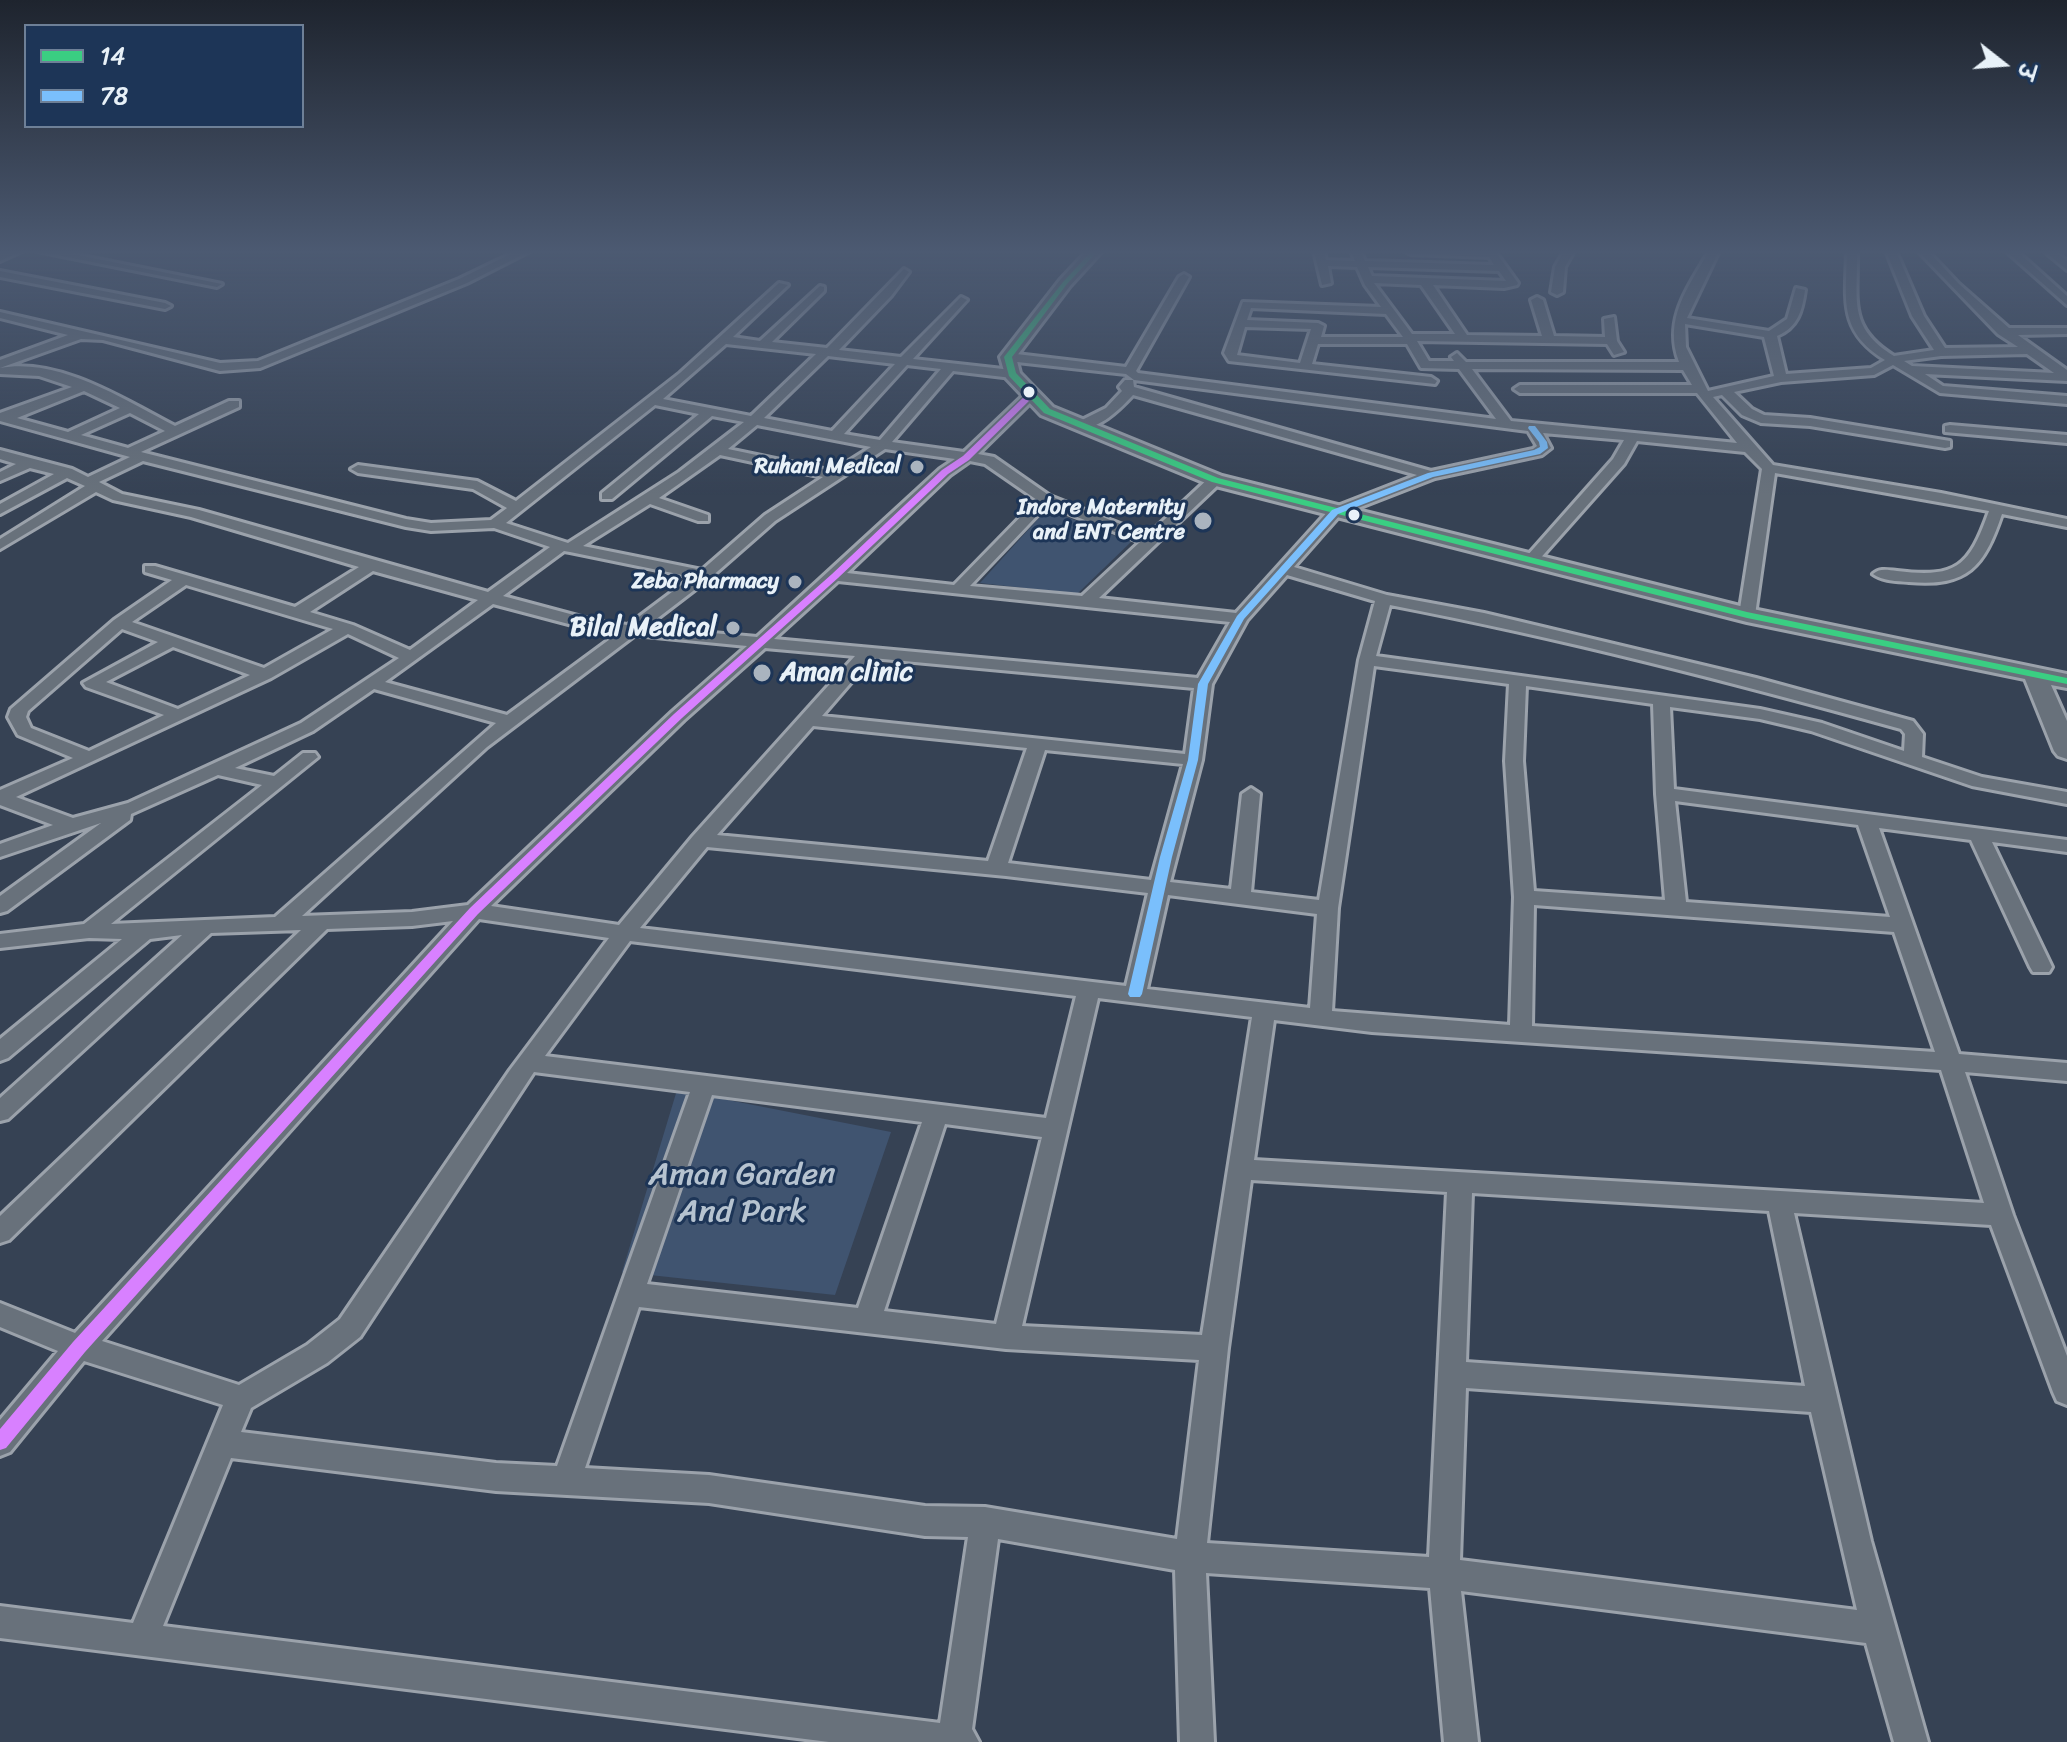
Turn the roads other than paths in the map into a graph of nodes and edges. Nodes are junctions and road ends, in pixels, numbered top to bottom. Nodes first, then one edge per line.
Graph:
1 (69, 332) edge
2 (338, 332) edge
3 (733, 332) edge
4 (775, 332) edge
5 (848, 332) edge
6 (932, 332) edge
7 (1032, 332) edge
8 (1155, 332) edge
9 (1236, 332) edge
10 (1315, 332) edge
11 (1405, 332) edge
12 (1453, 332) edge
13 (1547, 332) edge
14 (1611, 332) edge
15 (1677, 332) edge
16 (1763, 332) edge
17 (1778, 332) edge
18 (1862, 332) edge
19 (1928, 332) edge
20 (2002, 332) edge
21 (80, 335) junction
22 (1769, 335) junction
23 (1457, 338) junction
24 (1410, 339) junction
25 (725, 340) junction
26 (1314, 340) junction
27 (1549, 340) junction
28 (1611, 341) junction
29 (763, 344) junction
30 (2028, 350) junction
31 (1941, 352) junction
32 (827, 353) junction
33 (1896, 359) junction
34 (906, 362) junction
35 (0, 364) edge
36 (1459, 364) junction
37 (1010, 365) junction
38 (1425, 365) junction
39 (1627, 365) junction
40 (1686, 366) junction
41 (950, 367) junction
42 (1305, 367) junction
43 (1911, 370) junction
44 (0, 372) edge
45 (2067, 376) edge
46 (1781, 378) junction
47 (1131, 379) junction
48 (83, 387) junction
49 (1520, 389) dead end
50 (1704, 392) junction
51 (1726, 392) junction
52 (1030, 396) junction
53 (1439, 399) junction
54 (2067, 400) edge
55 (653, 401) junction
56 (234, 404) dead end
57 (130, 408) junction
58 (711, 410) junction
59 (2, 417) edge
60 (757, 419) junction
61 (1506, 424) junction
62 (1081, 426) junction
63 (1532, 428) junction
64 (1950, 429) dead end
65 (173, 430) junction
66 (71, 435) junction
67 (836, 435) junction
68 (1633, 437) junction
69 (2067, 439) edge
70 (1945, 444) dead end
71 (883, 445) junction
72 (1748, 448) junction
73 (718, 451) junction
74 (0, 454) edge
75 (137, 454) junction
76 (966, 458) junction
77 (28, 464) junction
78 (1769, 468) junction
79 (358, 469) dead end
80 (67, 472) junction
81 (1431, 475) junction
82 (836, 476) junction
83 (0, 477) edge
84 (1215, 480) junction
85 (92, 484) junction
86 (607, 496) dead end
87 (649, 499) junction
88 (1045, 499) junction
89 (516, 507) junction
90 (1997, 509) junction
91 (0, 510) edge
92 (1335, 512) junction
93 (703, 518) dead end
94 (2067, 523) edge
95 (495, 524) junction
96 (1148, 540) junction
97 (0, 545) edge
98 (566, 547) junction
99 (1532, 559) junction
100 (371, 566) junction
101 (150, 569) dead end
102 (1285, 569) junction
103 (1881, 574) dead end
104 (705, 575) junction
105 (835, 576) junction
106 (184, 579) junction
107 (958, 590) junction
108 (489, 599) junction
109 (1384, 599) junction
110 (1086, 601) junction
111 (300, 611) junction
112 (1747, 615) junction
113 (1240, 618) junction
114 (120, 623) junction
115 (347, 628) junction
116 (630, 631) junction
117 (172, 641) junction
118 (759, 643) junction
119 (868, 652) junction
120 (411, 657) junction
121 (1367, 660) junction
122 (265, 674) junction
123 (2036, 677) junction
124 (1518, 680) junction
125 (2067, 681) edge
126 (374, 684) junction
127 (1203, 684) junction
128 (1661, 698) junction
129 (179, 715) junction
130 (809, 720) junction
131 (509, 721) junction
132 (1037, 746) junction
133 (2067, 751) edge
134 (309, 757) dead end
135 (89, 758) junction
136 (1913, 758) junction
137 (1193, 760) junction
138 (215, 769) junction
139 (277, 782) junction
140 (1251, 794) dead end
141 (1665, 794) junction
142 (0, 797) edge
143 (2067, 798) edge
144 (135, 807) junction
145 (1866, 819) junction
146 (72, 825) junction
147 (1978, 834) junction
148 (700, 840) junction
149 (2067, 846) edge
150 (0, 851) edge
151 (996, 868) junction
152 (1159, 889) junction
153 (1240, 897) junction
154 (1524, 897) junction
155 (0, 906) edge
156 (1328, 908) junction
157 (1676, 908) junction
158 (474, 911) junction
159 (322, 922) junction
160 (280, 924) junction
161 (1901, 925) junction
162 (206, 926) junction
163 (89, 931) junction
164 (144, 932) junction
165 (624, 933) junction
166 (0, 941) edge
167 (2041, 967) dead end
168 (1089, 988) junction
169 (1135, 994) junction
170 (1264, 1010) junction
171 (1320, 1018) junction
172 (1521, 1034) junction
173 (0, 1052) edge
174 (1950, 1062) junction
175 (528, 1063) junction
176 (2067, 1072) edge
177 (705, 1083) junction
178 (0, 1112) edge
179 (936, 1115) junction
180 (1055, 1129) junction
181 (1239, 1169) junction
182 (1460, 1182) junction
183 (1779, 1201) junction
184 (2000, 1215) junction
185 (0, 1232) edge
186 (630, 1294) junction
187 (0, 1315) edge
188 (867, 1321) junction
189 (1006, 1337) junction
190 (79, 1347) junction
191 (1214, 1348) junction
192 (1453, 1374) junction
193 (2067, 1392) edge
194 (240, 1399) junction
195 (1822, 1400) junction
196 (0, 1442) edge
197 (222, 1443) junction
198 (567, 1479) junction
199 (985, 1522) junction
200 (1190, 1557) junction
201 (1444, 1573) junction
202 (0, 1622) edge
203 (1876, 1628) junction
204 (141, 1641) junction
205 (954, 1741) edge
206 (962, 1742) edge
207 (1197, 1742) edge
208 (1461, 1742) edge
209 (1911, 1742) edge

1 - 21 street
2 - 21 street
3 - 25 street
4 - 29 street
5 - 32 street
6 - 34 street
7 - 37 main road
8 - 47 street
9 - 42 street
10 - 26 street
11 - 24 street
12 - 23 street
13 - 27 street
14 - 28 street
15 - 40 street
16 - 22 street
17 - 22 street
18 - 33 street
19 - 31 street
20 - 30 street
21 - 35 street
22 - 46 street
23 - 24 street
23 - 27 street
23 - 36 street
24 - 26 street
24 - 38 street
25 - 29 street
25 - 55 street
26 - 42 street
27 - 28 street
28 - 39 street
29 - 32 street
30 - 31 street
30 - 45 street
31 - 33 street
32 - 34 street
32 - 60 street
33 - 43 street
33 - 46 street
34 - 41 street
34 - 67 street
36 - 38 street
36 - 39 street
36 - 61 street
37 - 41 street
37 - 47 street
37 - 52 main road
38 - 53 street
39 - 40 street
40 - 50 street
41 - 71 street
42 - 53 street
43 - 45 street
43 - 54 street
44 - 48 street
46 - 51 street
47 - 53 street
47 - 62 street
47 - 81 street
48 - 57 street
48 - 59 street
49 - 50 street
50 - 51 street
50 - 72 street
51 - 70 street
52 - 62 main road
52 - 76 street
53 - 61 street
55 - 58 street
55 - 89 street
56 - 65 street
57 - 65 street
57 - 66 street
58 - 60 street
58 - 86 street
59 - 66 street
60 - 67 street
60 - 73 street
61 - 63 street
62 - 84 main road
63 - 68 street
63 - 81 street
64 - 69 street
65 - 75 street
66 - 75 street
67 - 71 street
68 - 72 street
68 - 99 street
71 - 76 street
71 - 82 street
72 - 78 street
73 - 82 street
73 - 87 street
74 - 77 street
75 - 85 street
75 - 95 street
76 - 88 street
76 - 105 street
77 - 80 street
77 - 83 street
78 - 90 street
78 - 112 street
79 - 89 street
80 - 85 street
80 - 91 street
81 - 92 street
82 - 104 street
84 - 92 main road
84 - 96 street
85 - 97 street
85 - 100 street
87 - 93 street
87 - 98 street
88 - 96 street
88 - 107 street
89 - 95 street
90 - 94 street
90 - 103 street
92 - 99 main road
92 - 102 street
95 - 98 street
96 - 110 street
98 - 104 street
98 - 108 street
99 - 112 main road
100 - 108 street
100 - 111 street
101 - 106 street
102 - 109 street
102 - 113 street
104 - 116 street
105 - 107 street
105 - 118 street
106 - 111 street
106 - 114 street
107 - 110 street
108 - 116 street
108 - 120 street
109 - 121 street
109 - 136 street
110 - 113 street
111 - 115 street
112 - 123 main road
113 - 127 street
114 - 117 street
114 - 135 street
115 - 120 street
115 - 122 street
116 - 118 street
116 - 131 street
117 - 122 street
117 - 129 street
118 - 119 street
118 - 158 street
119 - 127 street
119 - 130 street
120 - 126 street
121 - 124 street
121 - 156 street
122 - 129 street
123 - 125 main road
123 - 133 main road
124 - 128 street
124 - 154 street
126 - 131 street
126 - 138 street
127 - 137 street
128 - 136 street
128 - 141 street
129 - 135 street
130 - 132 street
130 - 148 street
131 - 160 street
132 - 137 street
132 - 151 street
134 - 139 street
135 - 142 street
136 - 143 street
137 - 152 street
138 - 139 street
138 - 144 street
139 - 163 street
140 - 153 street
141 - 145 street
141 - 157 street
142 - 146 street
144 - 146 street
144 - 155 street
145 - 147 street
145 - 161 street
146 - 150 street
147 - 149 street
147 - 167 street
148 - 151 street
148 - 165 street
151 - 152 street
152 - 153 street
152 - 169 street
153 - 156 street
154 - 157 street
154 - 172 street
156 - 171 street
157 - 161 street
158 - 159 street
158 - 165 street
158 - 190 street
159 - 160 street
159 - 185 street
160 - 162 street
161 - 174 street
162 - 164 street
162 - 178 street
163 - 164 street
163 - 166 street
164 - 173 street
165 - 168 street
165 - 175 street
168 - 169 street
168 - 180 street
169 - 170 street
170 - 171 street
170 - 181 street
171 - 172 street
172 - 174 street
174 - 176 street
174 - 184 street
175 - 177 street
175 - 194 street
177 - 179 street
177 - 186 street
179 - 180 street
179 - 188 street
180 - 189 street
181 - 182 street
181 - 191 street
182 - 183 street
182 - 192 street
183 - 184 street
183 - 195 street
184 - 193 street
186 - 188 street
186 - 198 street
187 - 190 street
188 - 189 street
189 - 191 street
190 - 194 street
190 - 196 street
191 - 200 street
192 - 195 street
192 - 201 street
194 - 197 street
195 - 203 street
197 - 198 street
197 - 204 street
198 - 199 street
199 - 200 street
199 - 205 street
200 - 201 street
200 - 207 street
201 - 203 street
201 - 208 street
202 - 204 street
203 - 209 street
204 - 205 street
205 - 206 street

